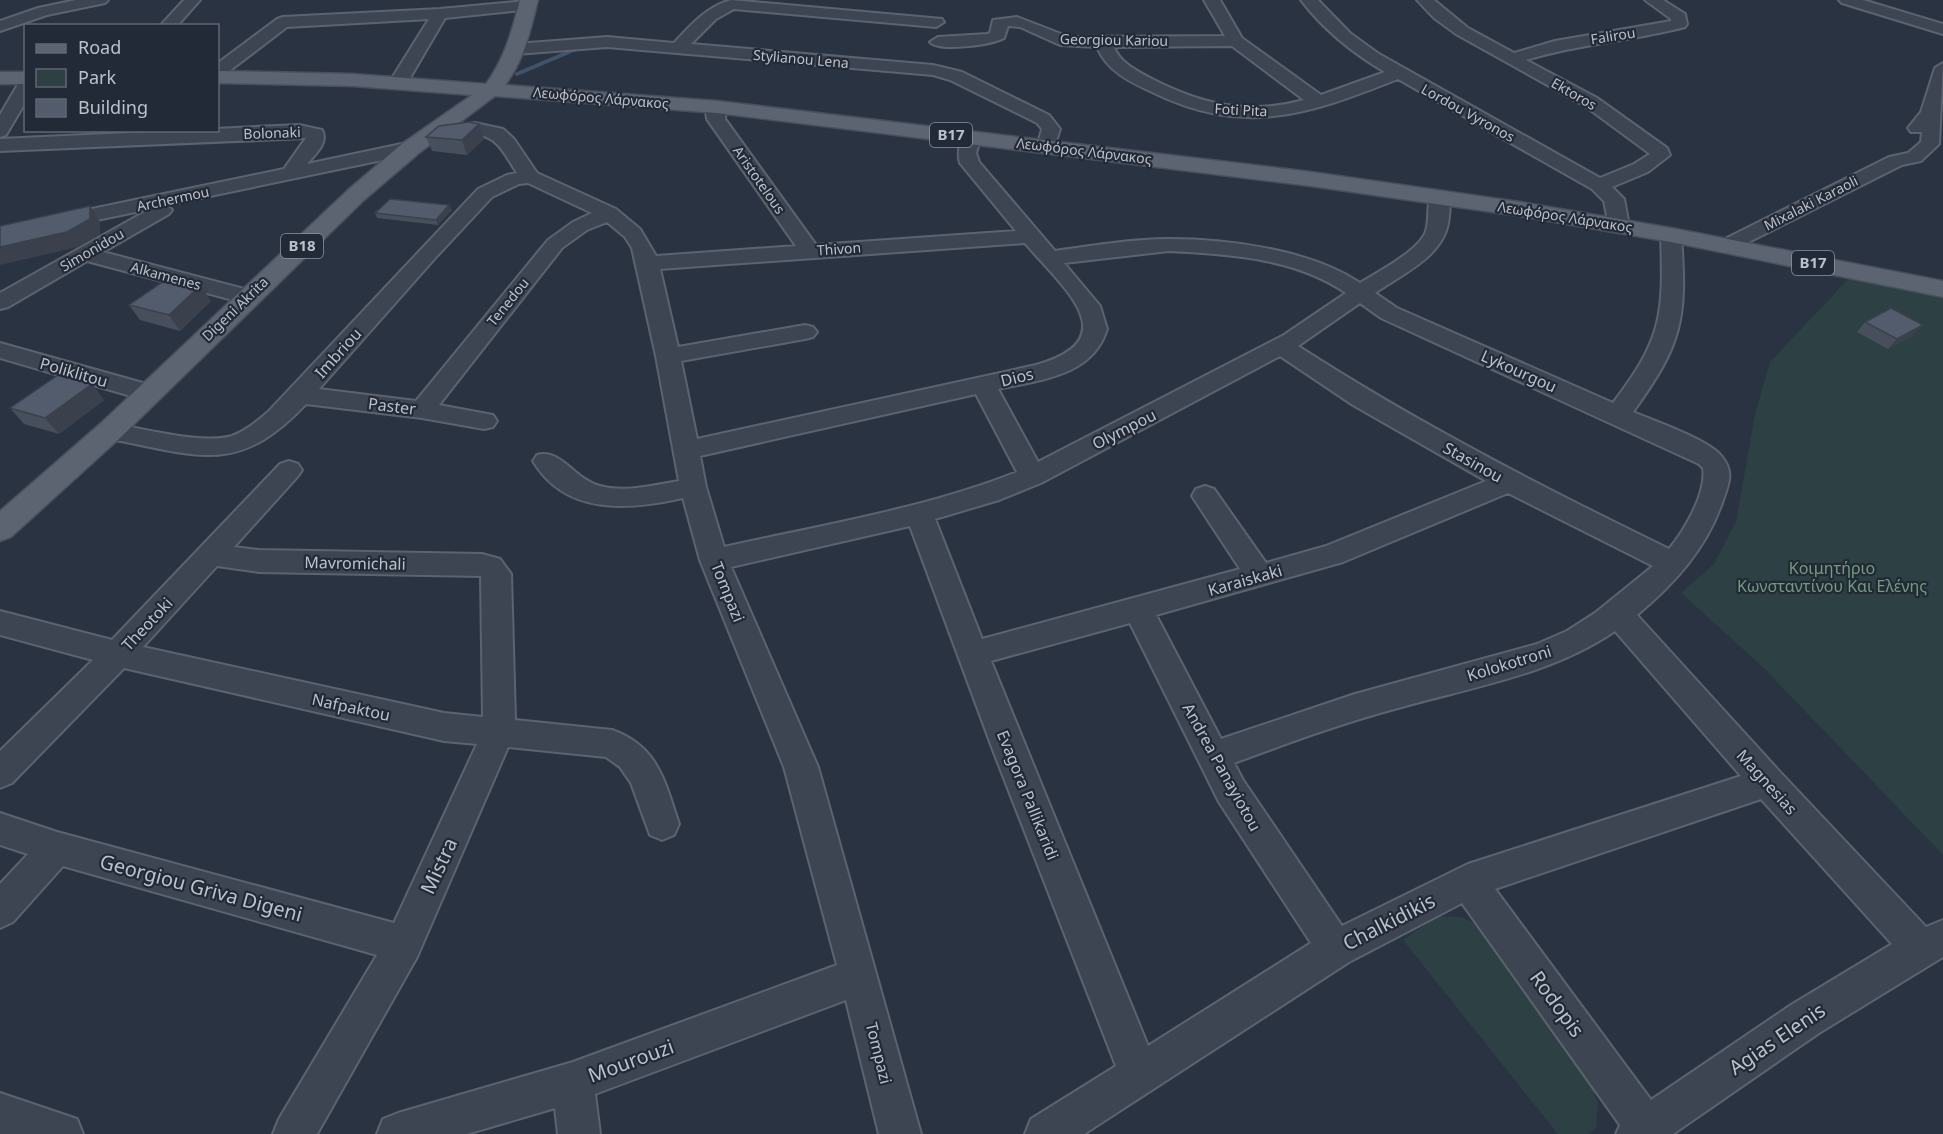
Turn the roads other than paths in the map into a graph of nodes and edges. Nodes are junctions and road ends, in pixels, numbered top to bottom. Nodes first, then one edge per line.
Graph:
1 (100, 0) edge
2 (192, 0) edge
3 (1212, 0) edge
4 (1309, 0) edge
5 (1425, 0) edge
6 (1653, 0) edge
7 (1847, 0) edge
8 (290, 3) dead end
9 (533, 3) edge
10 (418, 8) edge
11 (440, 14) junction
12 (284, 22) junction
13 (170, 24) edge
14 (0, 26) edge
15 (1943, 29) edge
16 (938, 42) junction
17 (1104, 42) junction
18 (1236, 42) junction
19 (678, 48) junction
20 (516, 49) junction
21 (1510, 59) junction
22 (1943, 68) edge
23 (219, 70) edge
24 (933, 70) junction
25 (1397, 73) junction
26 (219, 77) edge
27 (0, 78) edge
28 (24, 78) edge
29 (398, 83) junction
30 (446, 88) junction
31 (24, 89) edge
32 (491, 90) junction
33 (1317, 101) junction
34 (717, 107) junction
35 (1930, 113) junction
36 (465, 118) junction
37 (0, 131) edge
38 (972, 137) junction
39 (1907, 142) junction
40 (0, 145) edge
41 (1046, 147) junction
42 (411, 148) junction
43 (1927, 148) junction
44 (1896, 160) junction
45 (346, 162) junction
46 (380, 173) junction
47 (291, 174) junction
48 (530, 177) junction
49 (1599, 185) junction
50 (185, 197) junction
51 (609, 213) junction
52 (1439, 213) junction
53 (1619, 226) junction
54 (0, 234) edge
55 (1671, 235) junction
56 (1031, 236) junction
57 (1726, 246) junction
58 (810, 251) junction
59 (84, 254) junction
60 (1050, 258) junction
61 (648, 262) junction
62 (1943, 289) edge
63 (1360, 292) junction
64 (248, 297) junction
65 (0, 302) edge
66 (805, 332) dead end
67 (1281, 346) junction
68 (0, 350) edge
69 (668, 356) junction
70 (984, 386) junction
71 (148, 393) junction
72 (301, 394) junction
73 (422, 410) junction
74 (1617, 416) junction
75 (484, 421) dead end
76 (110, 431) junction
77 (1682, 444) joint
78 (687, 450) junction
79 (546, 461) dead end
80 (289, 470) dead end
81 (1032, 476) junction
82 (1509, 482) junction
83 (693, 487) junction
84 (1205, 496) dead end
85 (919, 514) junction
86 (7, 515) edge
87 (211, 555) junction
88 (714, 560) junction
89 (1673, 564) junction
90 (497, 574) joint
91 (1260, 576) junction
92 (1138, 610) junction
93 (1618, 614) junction
94 (0, 623) edge
95 (118, 654) junction
96 (973, 654) junction
97 (499, 732) junction
98 (1212, 756) junction
99 (0, 773) edge
100 (1767, 782) junction
101 (662, 824) dead end
102 (0, 829) edge
103 (57, 848) junction
104 (1468, 881) junction
105 (0, 910) edge
106 (1931, 943) edge
107 (404, 944) junction
108 (1336, 949) junction
109 (860, 976) junction
110 (1140, 1076) junction
111 (573, 1082) junction
112 (0, 1114) edge
113 (1642, 1131) edge
114 (62, 1134) edge
115 (294, 1134) edge
116 (398, 1134) edge
117 (579, 1134) edge
118 (900, 1134) edge
119 (1046, 1134) edge

1 - 14 street
2 - 13 street
3 - 18 street
4 - 25 street, Lordou Vyronos
5 - 21 street, Ektoros
6 - 21 street, Falirou
7 - 15 street
8 - 12 street
9 - 11 street
9 - 20 main road, Digeni Akrita
10 - 11 street
10 - 12 street
11 - 29 street
12 - 23 street
16 - 17 street, Georgiou Kariou
16 - 19 street
16 - 24 street
17 - 18 street, Georgiou Kariou
17 - 33 street, Foti Pita
18 - 33 street
19 - 20 street, Stylianou Lena
19 - 24 street, Stylianou Lena
20 - 32 main road, Digeni Akrita
21 - 49 street, Ektoros
22 - 35 street
24 - 41 street, Stylianou Lena
25 - 33 street, Foti Pita
25 - 49 street, Lordou Vyronos
26 - 29 main road, Λεωφόρος Λάρνακος
27 - 28 main road
29 - 30 main road, Λεωφόρος Λάρνακος
30 - 32 main road, Λεωφόρος Λάρνακος
30 - 36 main road
31 - 37 street
32 - 34 main road, Λεωφόρος Λάρνακος / B17
32 - 36 main road, Digeni Akrita / B18
34 - 38 main road, Λεωφόρος Λάρνακος / B17
34 - 58 street, Aristotelous
35 - 39 street
35 - 43 street
36 - 42 main road, Digeni Akrita / B18
36 - 48 street
38 - 41 main road, Λεωφόρος Λάρνακος / B17
38 - 56 street, Dios
39 - 43 street
39 - 44 street
40 - 47 street, Bolonaki
41 - 52 main road, Λεωφόρος Λάρνακος / B17
42 - 45 street, Archermou
42 - 46 main road, Digeni Akrita / B18
43 - 44 street, Mixalaki Karaoli
44 - 57 street, Mixalaki Karaoli
45 - 46 street, Archermou
45 - 47 street, Archermou
46 - 64 main road, Digeni Akrita / B18
47 - 50 street, Archermou
48 - 51 street, Tompazi
48 - 72 street, Imbriou
49 - 53 street, Lordou Vyronos
50 - 54 street, Archermou
50 - 59 street, Simonidou
51 - 61 street, Tompazi
51 - 73 street, Tenedou
52 - 53 main road, Λεωφόρος Λάρνακος / B17
52 - 63 street, Olympou
53 - 55 main road, Λεωφόρος Λάρνακος / B17
55 - 57 main road, Λεωφόρος Λάρνακος / B17
55 - 74 street
56 - 58 street, Thivon
56 - 60 street, Dios
57 - 62 main road, Λεωφόρος Λάρνακος / B17
58 - 61 street, Thivon
59 - 64 street, Alkamenes
59 - 65 street, Simonidou
60 - 63 street, Lykourgou
60 - 70 street, Dios
61 - 69 street, Tompazi
63 - 67 street, Olympou
63 - 74 street, Lykourgou
64 - 71 main road, Digeni Akrita / B18
66 - 69 street
67 - 81 street, Olympou
67 - 82 street, Stasinou
68 - 71 street, Poliklitou
69 - 78 street, Tompazi
70 - 78 street, Dios
70 - 81 street
71 - 76 main road, Digeni Akrita / B18
72 - 73 street, Paster
72 - 76 street, Imbriou
73 - 75 street, Paster
74 - 77 street, Lykourgou
76 - 86 main road, Digeni Akrita / B18
77 - 89 street, Kolokotroni
78 - 83 street, Tompazi
79 - 83 street
80 - 87 street, Theotoki
81 - 85 street, Olympou
82 - 89 street, Stasinou
82 - 91 street, Karaiskaki
83 - 88 street, Tompazi
84 - 91 street
85 - 88 street, Olympou
85 - 96 street, Evagora Pallikaridi
87 - 90 street, Mavromichali
87 - 95 street, Theotoki
88 - 109 street, Tompazi
89 - 93 street, Kolokotroni
90 - 97 street, Mistra
91 - 92 street, Karaiskaki
92 - 96 street, Karaiskaki
92 - 98 street, Andrea Panayiotou
93 - 98 street, Kolokotroni
93 - 100 street, Magnesias
94 - 95 street, Nafpaktou
95 - 97 street, Nafpaktou
95 - 99 street, Theotoki
96 - 110 street, Evagora Pallikaridi
97 - 101 street, Nafpaktou
97 - 107 street, Mistra
98 - 108 street, Andrea Panayiotou
100 - 104 street, Chalkidikis
100 - 106 street, Magnesias
102 - 103 street, Georgiou Griva Digeni
103 - 105 street
103 - 107 street, Georgiou Griva Digeni
104 - 108 street, Chalkidikis
104 - 113 street, Rodopis
106 - 113 street, Agias Elenis
107 - 115 street, Mistra
108 - 110 street, Chalkidikis
109 - 111 street, Mourouzi
109 - 118 street, Tompazi
110 - 119 street, Chalkidikis
111 - 116 street, Mourouzi
111 - 117 street
112 - 114 street

